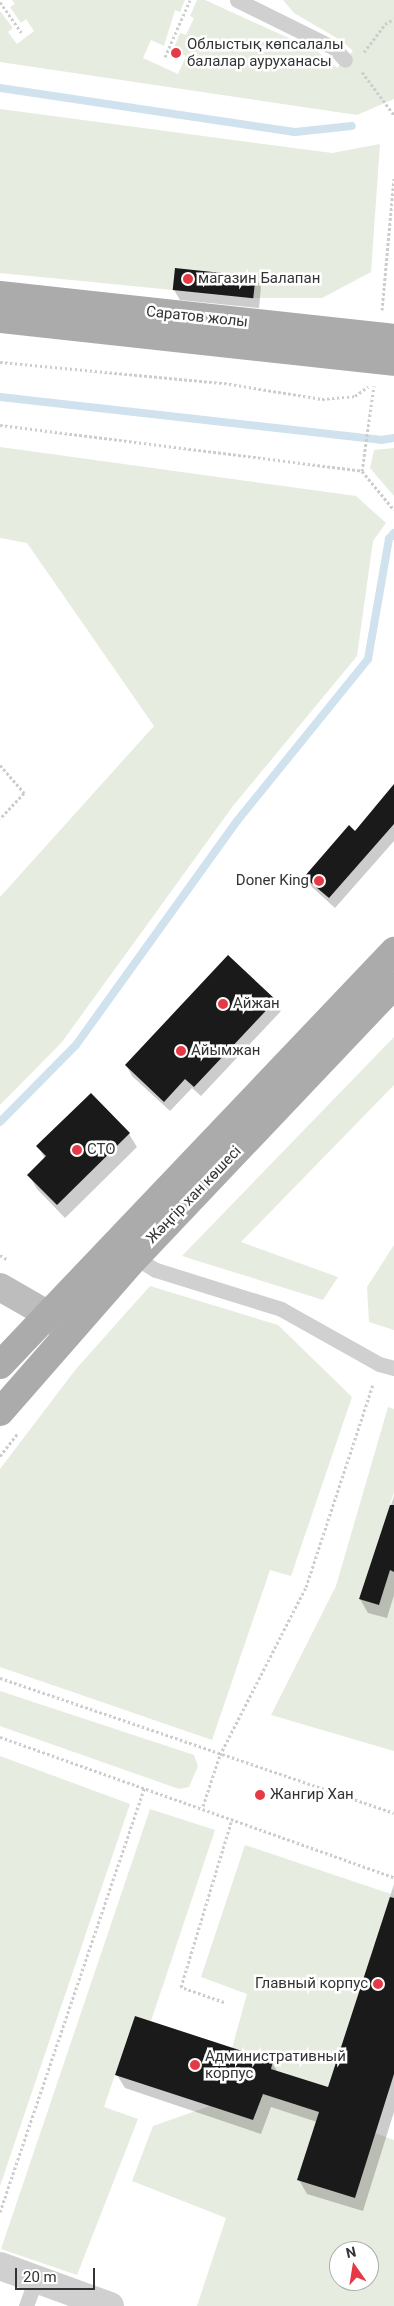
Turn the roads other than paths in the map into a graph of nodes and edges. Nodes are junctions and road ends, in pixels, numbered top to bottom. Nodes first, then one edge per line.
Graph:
1 (237, 0) edge
2 (259, 5) edge
3 (351, 63) road end
4 (0, 295) edge
5 (0, 319) edge
6 (386, 338) edge
7 (394, 362) edge
8 (394, 951) edge
9 (394, 985) edge
10 (124, 1251) junction
11 (0, 1287) edge
12 (48, 1314) junction
13 (68, 1332) junction
14 (4, 1356) edge
15 (387, 1366) edge
16 (0, 1412) edge
17 (0, 2266) edge
18 (36, 2278) junction
19 (26, 2306) edge
20 (110, 2306) edge

1 - 2 lane
2 - 3 lane
4 - 6 main road, Саратов жолы
5 - 7 main road, Саратов жолы
8 - 10 main road, Жәңгір хан көшесі
9 - 10 main road, Жәңгір хан көшесі
10 - 12 main road, Жәңгір хан көшесі
10 - 13 main road, Жәңгір хан көшесі
10 - 15 lane
11 - 12 main road
12 - 13 main road
12 - 14 main road, Жәңгір хан көшесі
13 - 16 main road, Жәңгір хан көшесі
17 - 18 street
18 - 19 lane
18 - 20 street

